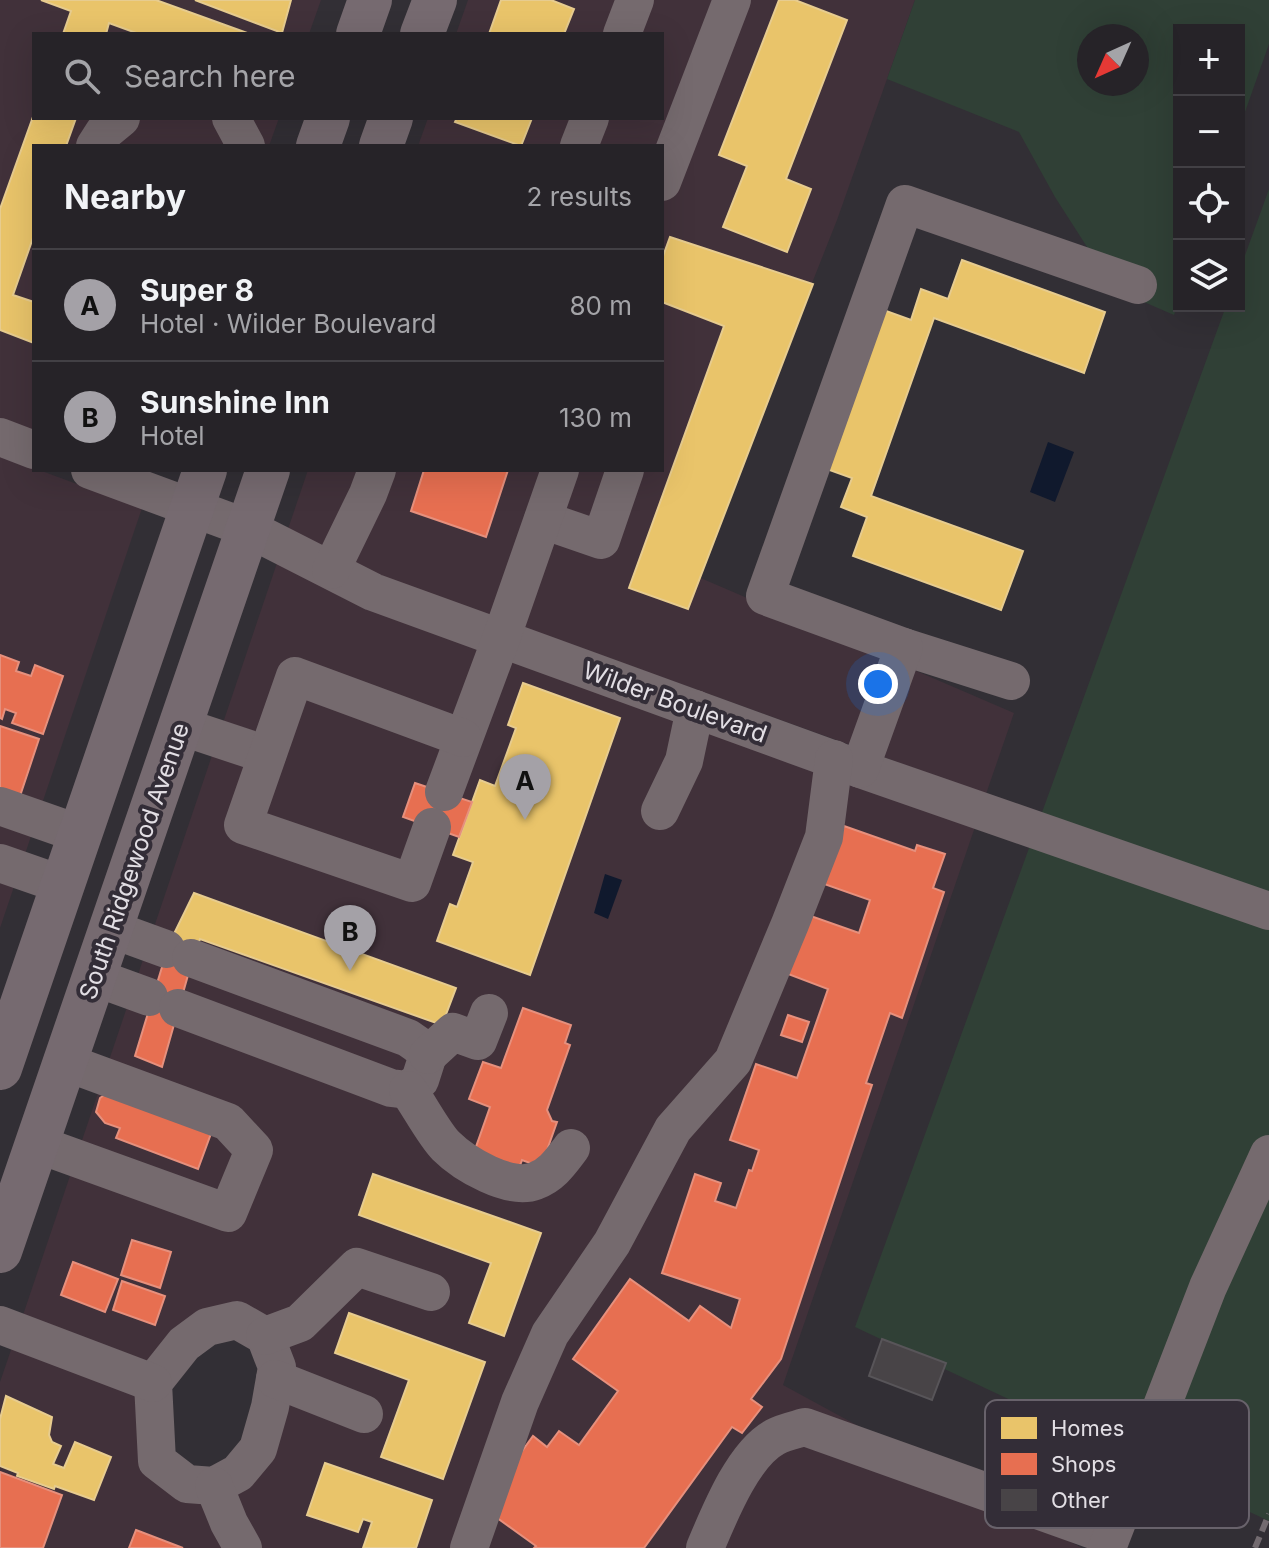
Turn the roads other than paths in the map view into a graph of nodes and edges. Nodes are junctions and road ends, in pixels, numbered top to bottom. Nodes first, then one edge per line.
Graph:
1 (370, 0) edge
2 (435, 0) edge
3 (635, 0) edge
4 (732, 0) edge
5 (359, 32) edge
6 (423, 32) edge
7 (623, 32) edge
8 (119, 120) edge
9 (232, 120) edge
10 (327, 120) edge
11 (589, 120) edge
12 (96, 144) edge
13 (245, 144) edge
14 (319, 144) edge
15 (580, 144) edge
16 (664, 177) edge
17 (1138, 285) dead end
18 (0, 437) edge
19 (32, 449) edge
20 (102, 472) edge
21 (267, 472) edge
22 (376, 472) edge
23 (559, 472) edge
24 (624, 472) edge
25 (137, 478) edge
26 (199, 488) edge
27 (543, 520) junction
28 (247, 528) junction
29 (331, 570) junction
30 (501, 639) junction
31 (904, 647) junction
32 (1011, 681) dead end
33 (695, 709) junction
34 (180, 726) junction
35 (463, 738) junction
36 (267, 755) junction
37 (847, 764) junction
38 (0, 806) edge
39 (660, 811) dead end
40 (80, 834) junction
41 (0, 863) edge
42 (63, 885) junction
43 (1269, 911) edge
44 (111, 929) junction
45 (94, 977) junction
46 (489, 1013) dead end
47 (2, 1055) edge
48 (428, 1055) junction
49 (65, 1062) junction
50 (408, 1090) junction
51 (37, 1144) junction
52 (571, 1148) dead end
53 (1269, 1154) edge
54 (0, 1251) edge
55 (431, 1292) dead end
56 (0, 1325) edge
57 (265, 1336) junction
58 (275, 1379) junction
59 (153, 1383) junction
60 (1164, 1400) edge
61 (364, 1414) dead end
62 (214, 1486) junction
63 (985, 1495) edge
64 (1072, 1528) edge
65 (1109, 1542) edge
66 (243, 1548) edge
67 (469, 1548) edge
68 (705, 1548) edge

1 - 5 main road
2 - 6 main road
3 - 7 street
4 - 16 street
8 - 12 street
9 - 13 street
10 - 14 main road
11 - 15 street
17 - 31 street
18 - 19 street
20 - 25 street, Wilder Boulevard
21 - 28 main road, South Ridgewood Avenue
22 - 29 street
23 - 27 street
24 - 27 street
25 - 26 street, Wilder Boulevard
26 - 28 street, Wilder Boulevard
26 - 40 main road
27 - 30 street
28 - 29 street, Wilder Boulevard
28 - 34 main road, South Ridgewood Avenue
29 - 30 street, Wilder Boulevard
30 - 33 street, Wilder Boulevard
30 - 35 street
31 - 32 street
31 - 37 street
33 - 37 street, Wilder Boulevard
33 - 39 street
34 - 36 street
34 - 44 main road, South Ridgewood Avenue
35 - 36 street
35 - 36 street
37 - 43 street, Wilder Boulevard
37 - 67 street
38 - 40 street
40 - 42 main road
41 - 42 street
42 - 47 main road
44 - 45 main road, South Ridgewood Avenue
44 - 48 street
45 - 49 main road, South Ridgewood Avenue
45 - 50 street
46 - 48 street
48 - 50 street
49 - 51 main road, South Ridgewood Avenue
49 - 51 street
50 - 52 street
51 - 54 main road, South Ridgewood Avenue
53 - 60 street
55 - 57 street
56 - 59 street
57 - 58 street
57 - 59 street
58 - 61 street
58 - 62 street
59 - 62 street
62 - 66 street
63 - 68 street
64 - 65 street

